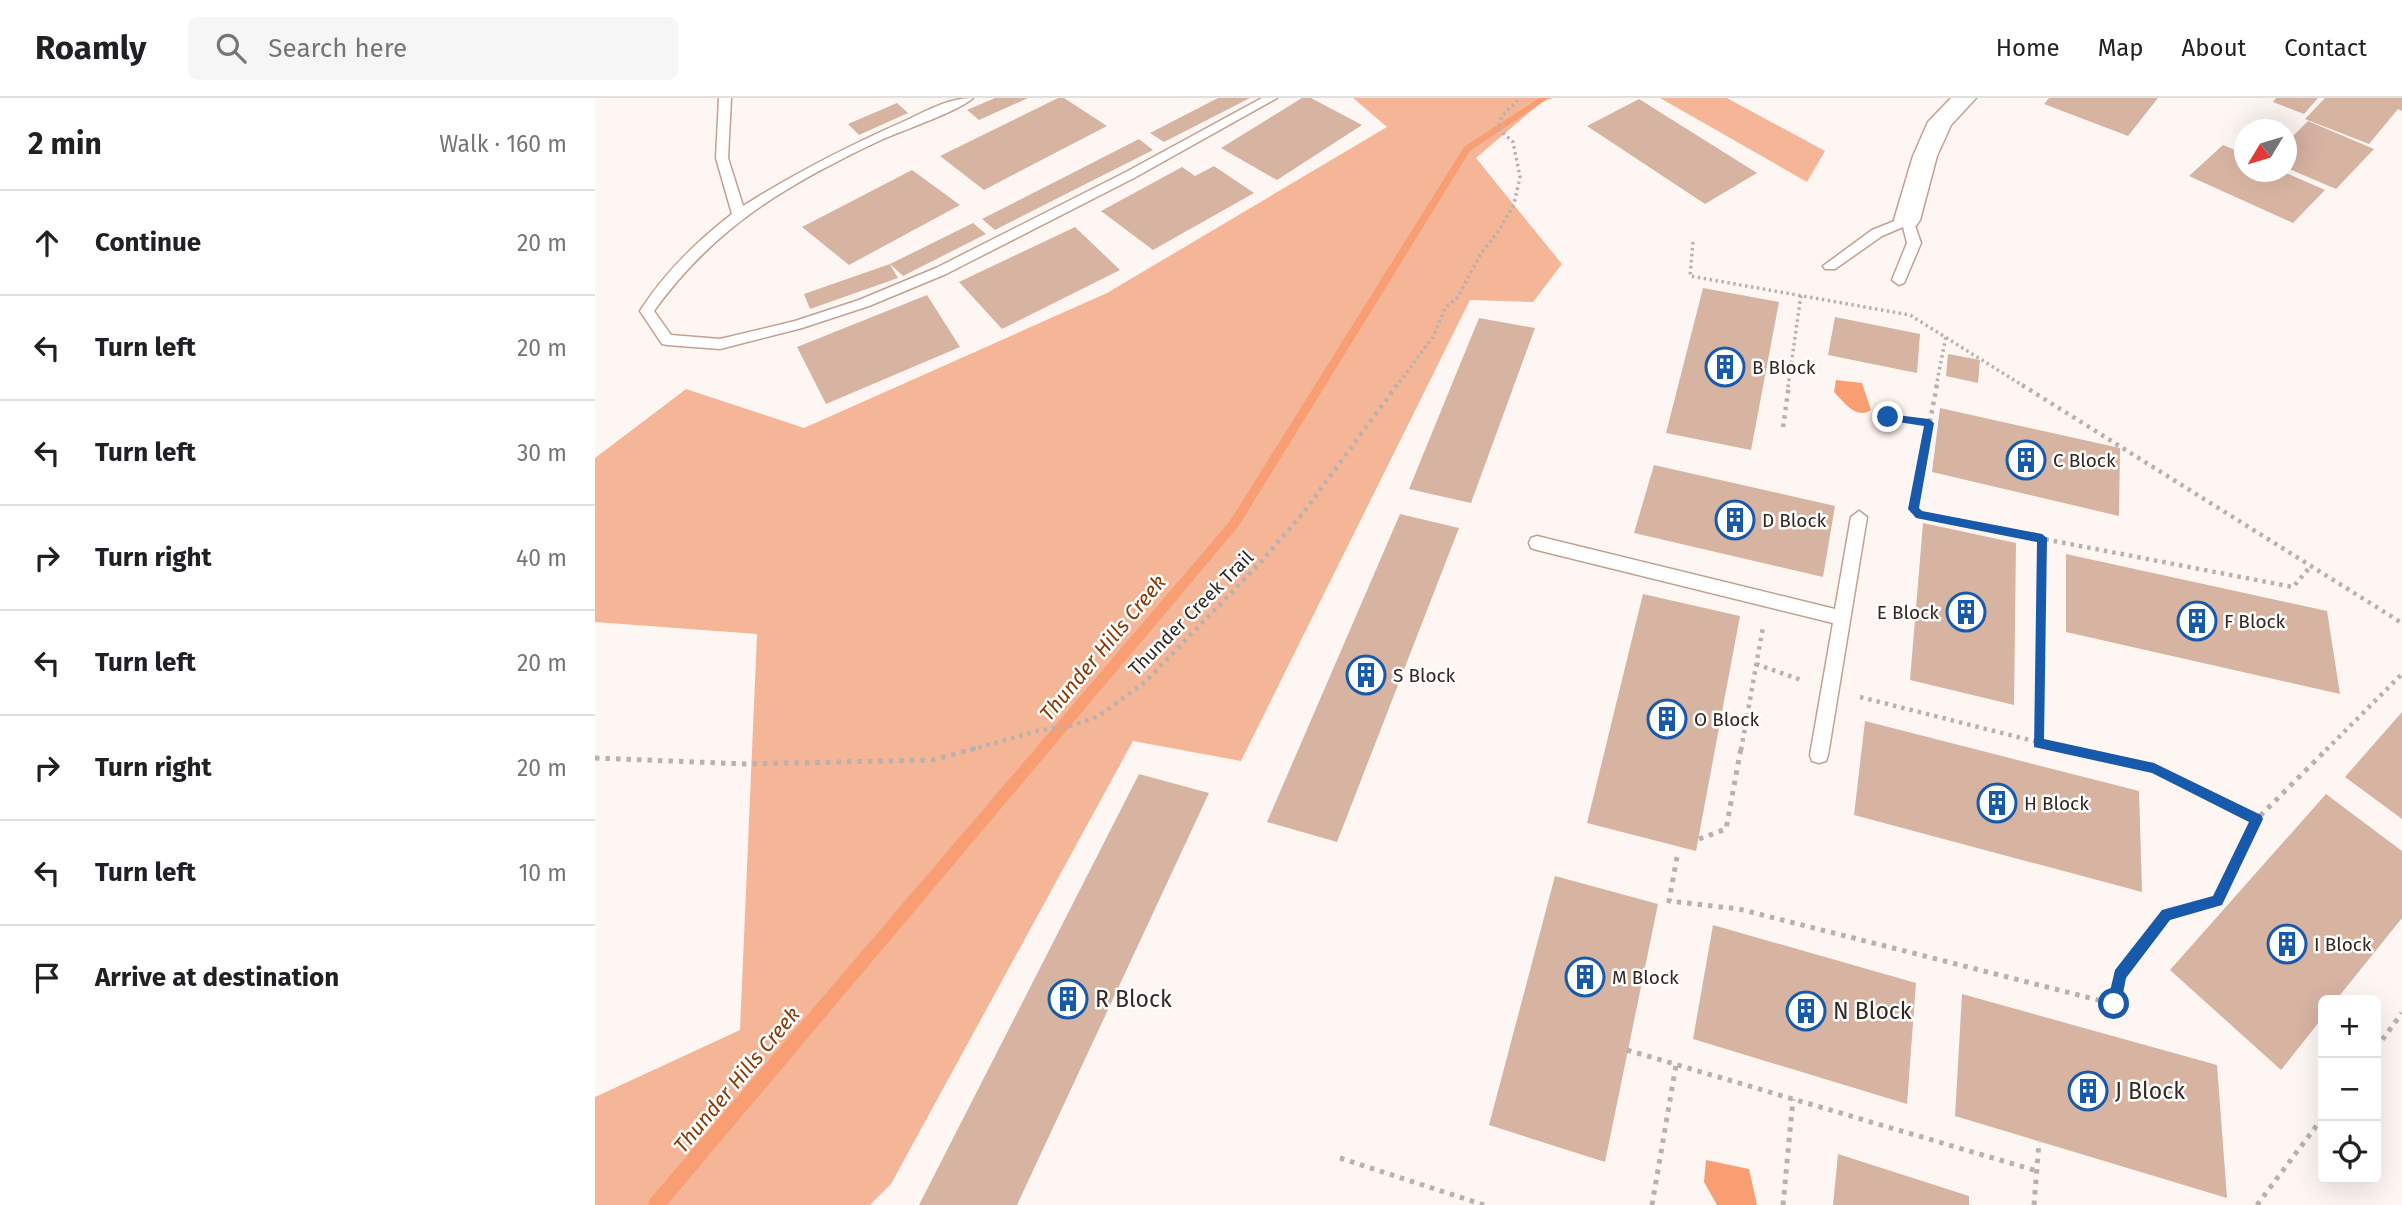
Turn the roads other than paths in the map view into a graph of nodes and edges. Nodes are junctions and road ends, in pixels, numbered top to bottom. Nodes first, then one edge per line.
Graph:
1 (725, 98) edge
2 (967, 98) edge
3 (1271, 98) edge
4 (1964, 98) edge
5 (739, 215) junction
6 (1907, 220) junction
7 (1830, 266) dead end
8 (1899, 280) dead end
9 (1859, 517) dead end
10 (1537, 543) dead end
11 (1842, 618) junction
12 (1819, 755) dead end

1 - 5 lane
2 - 5 lane
3 - 5 lane
4 - 6 street
6 - 7 lane
6 - 8 lane
9 - 11 lane
10 - 11 lane
11 - 12 lane

